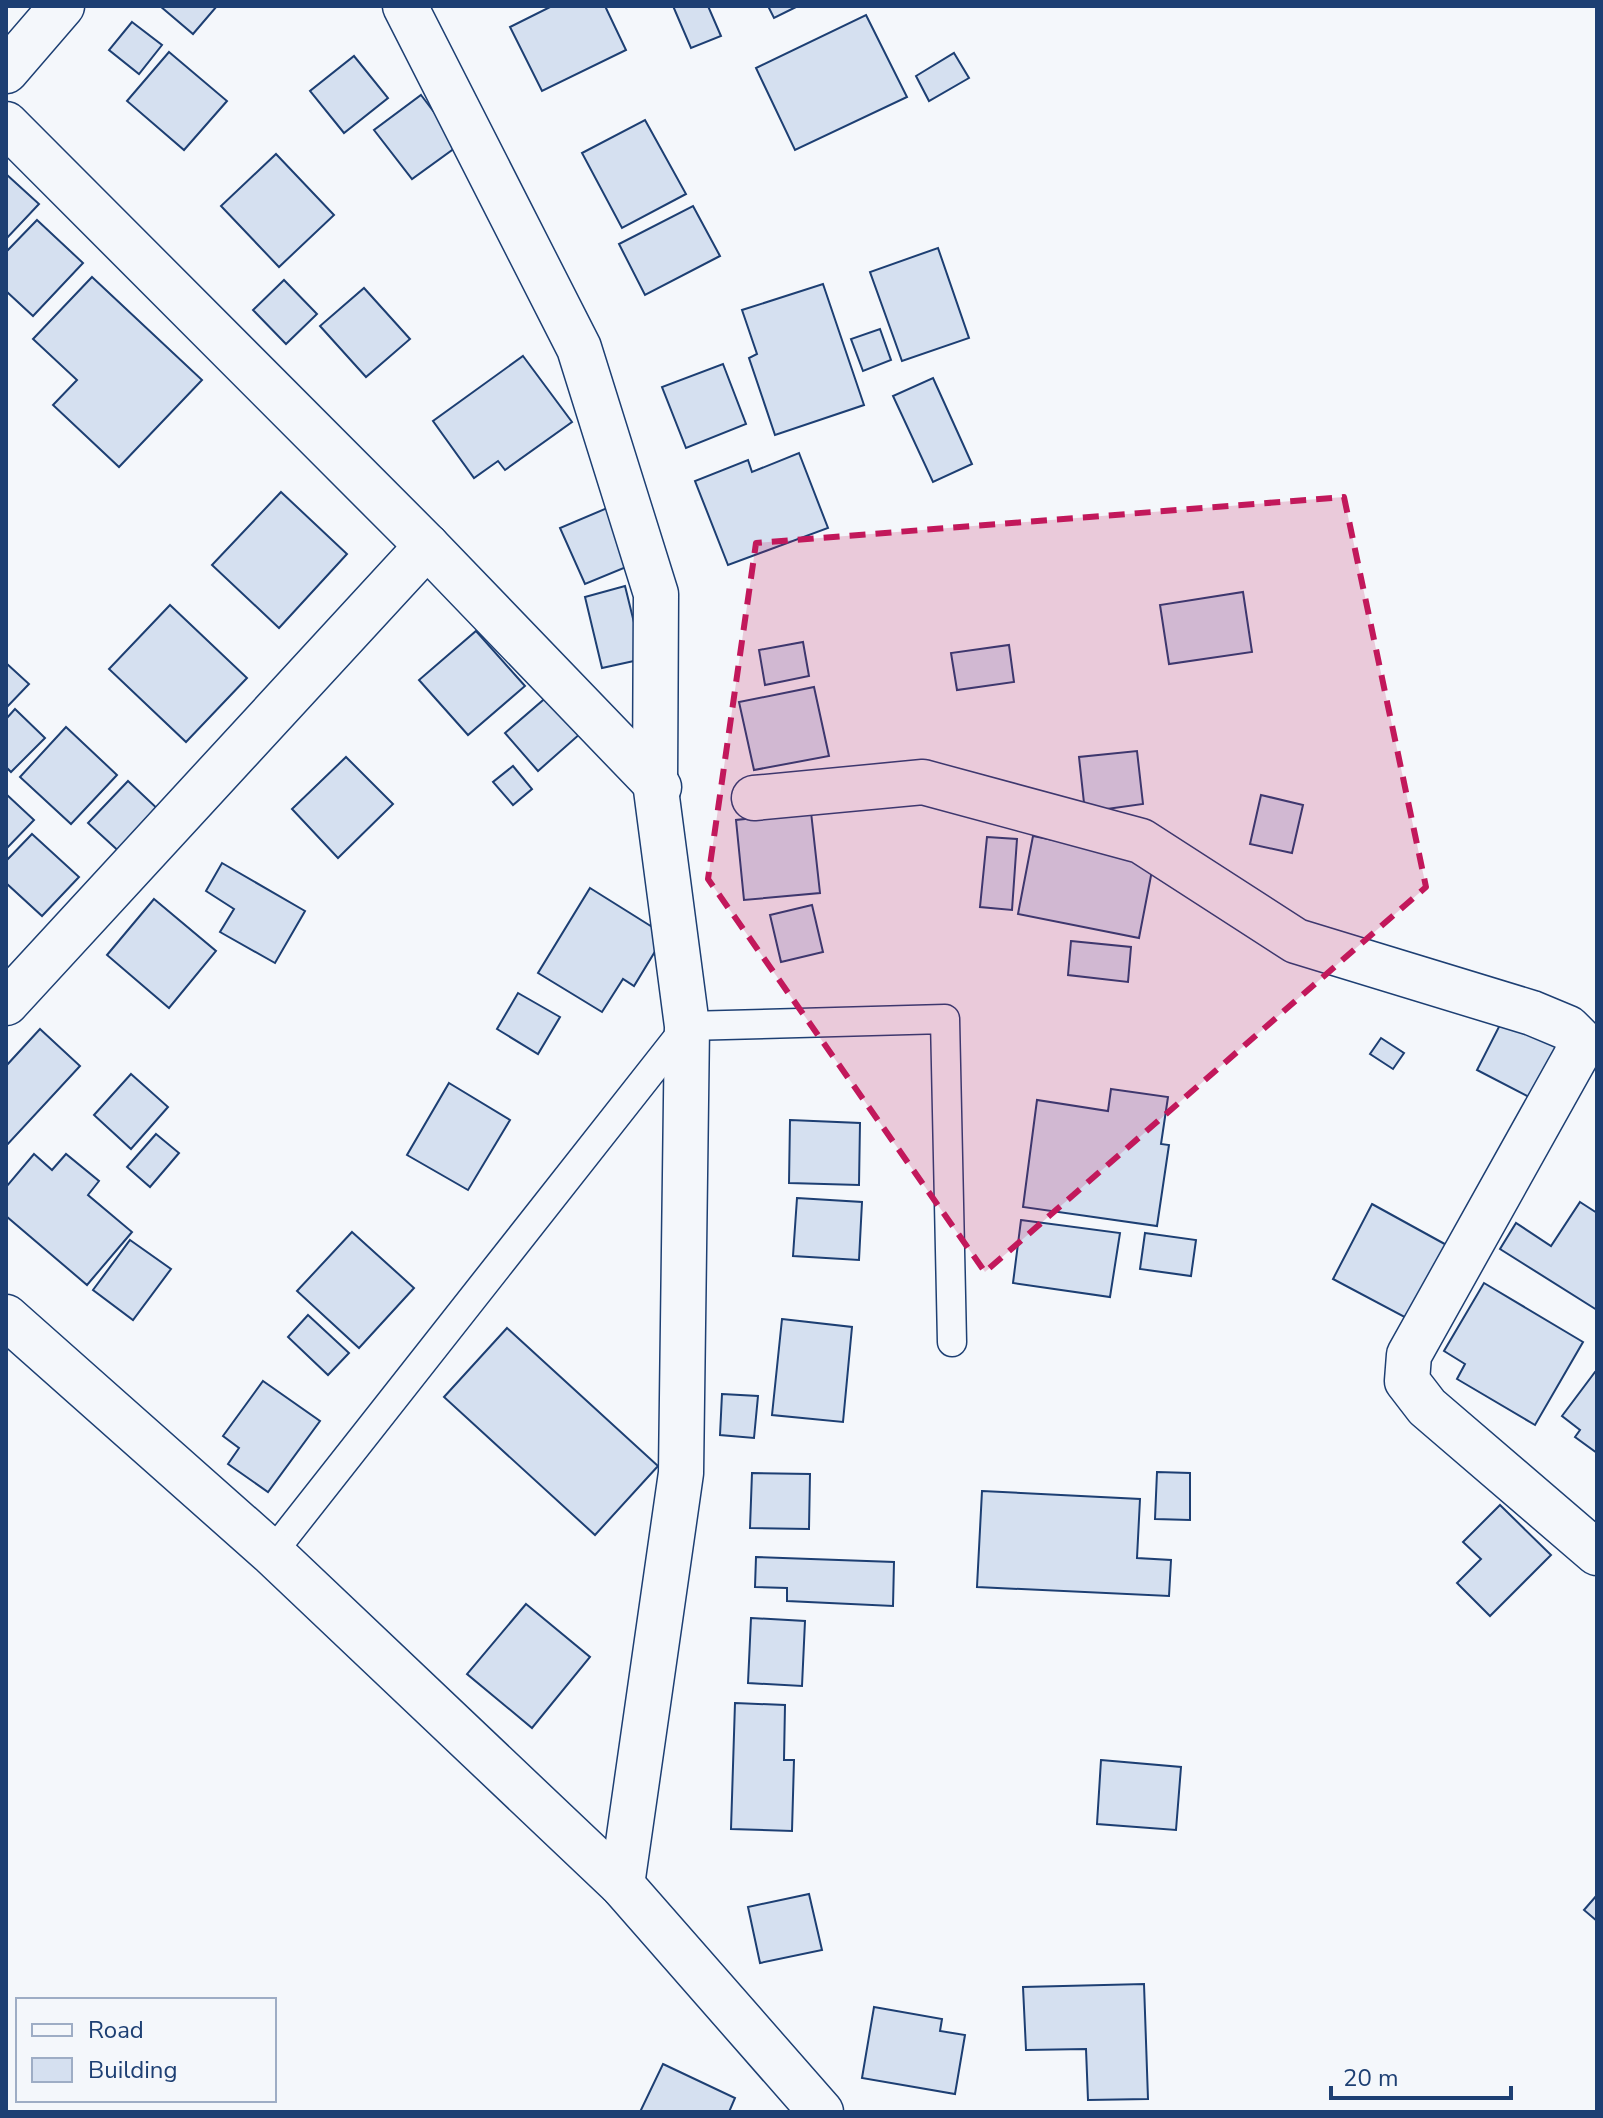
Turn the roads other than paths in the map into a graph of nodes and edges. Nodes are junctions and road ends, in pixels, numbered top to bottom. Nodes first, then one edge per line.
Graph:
1 (62, 6) edge
2 (405, 6) edge
3 (6, 71) edge
4 (6, 124) edge
5 (427, 546) junction
6 (657, 785) junction
7 (754, 798) dead end
8 (6, 1003) edge
9 (687, 1026) junction
10 (6, 1317) edge
11 (952, 1342) dead end
12 (272, 1553) junction
13 (1597, 1553) edge
14 (622, 1885) junction
15 (821, 2112) edge

1 - 3 street
2 - 6 street
4 - 5 street
5 - 6 street
5 - 8 street
6 - 9 street
7 - 13 street
9 - 11 lane
9 - 12 lane
9 - 14 street
10 - 12 street
12 - 14 street
14 - 15 street

